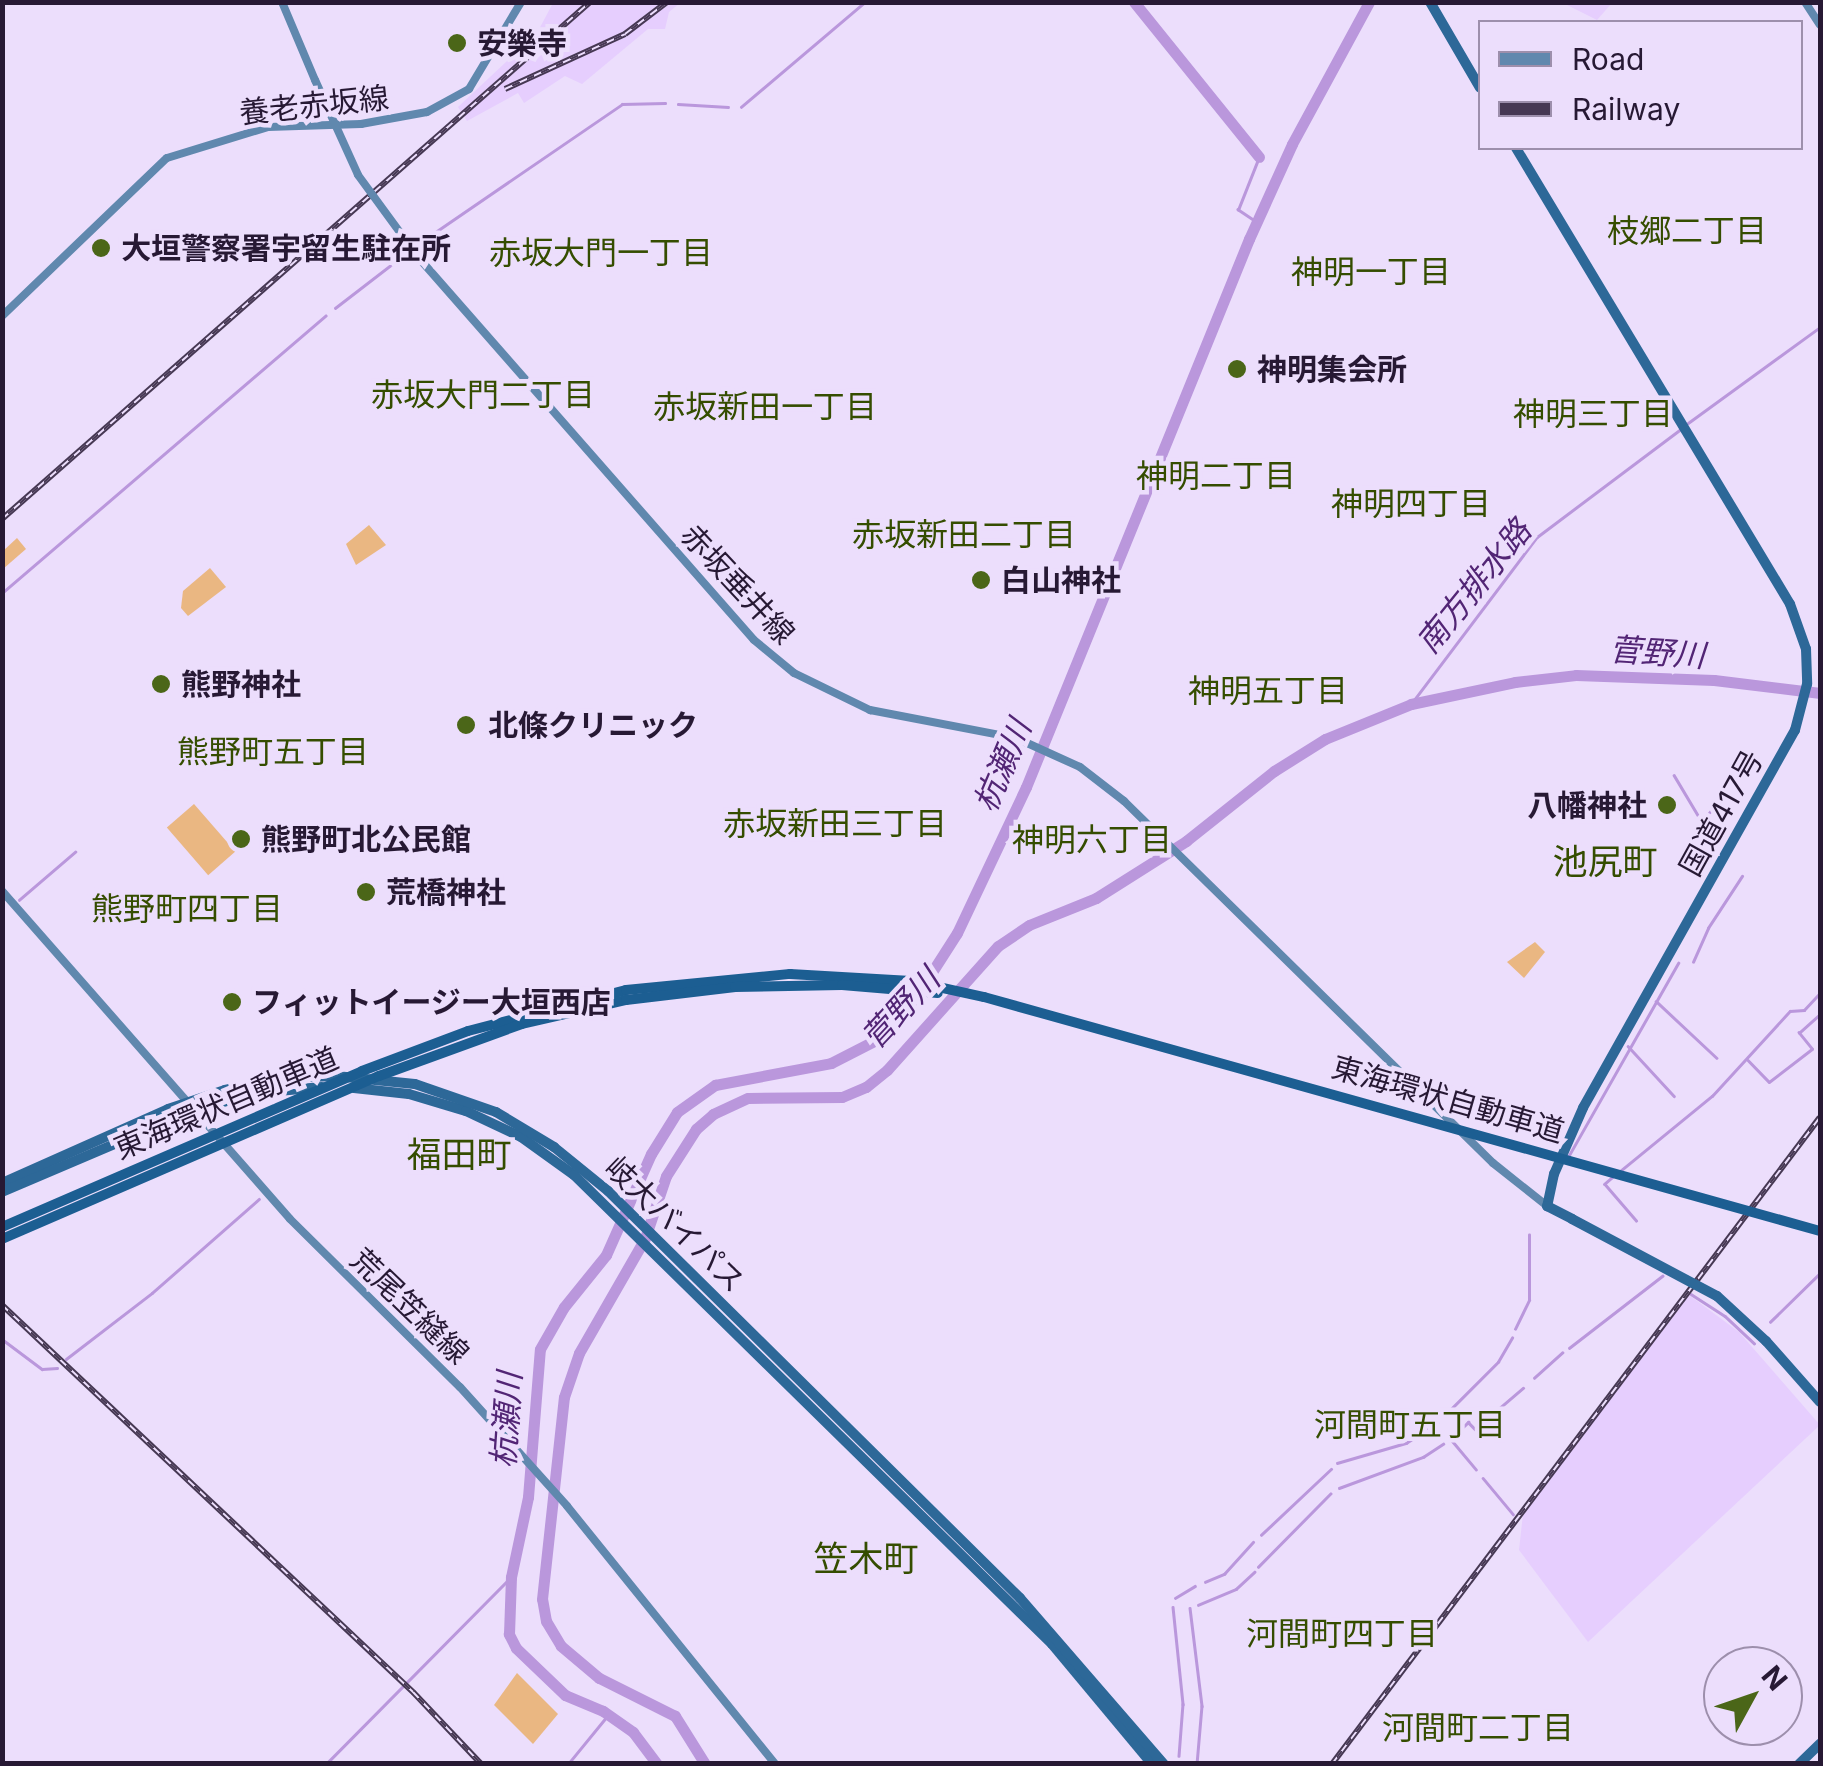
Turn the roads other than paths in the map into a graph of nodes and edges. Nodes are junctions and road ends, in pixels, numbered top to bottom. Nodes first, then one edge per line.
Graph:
1 (282, 2) edge
2 (522, 2) edge
3 (1430, 2) edge
4 (1805, 2) edge
5 (1820, 25) edge
6 (1478, 85) edge
7 (1517, 150) edge
8 (2, 316) edge
9 (2, 891) edge
10 (1062, 1016) junction
11 (193, 1105) junction
12 (2, 1182) edge
13 (2, 1192) edge
14 (1547, 1206) junction
15 (2, 1227) edge
16 (1820, 1231) edge
17 (2, 1239) edge
18 (696, 1286) junction
19 (1820, 1402) edge
20 (1820, 1744) edge
21 (775, 1764) edge
22 (1152, 1764) edge
23 (1164, 1764) edge
24 (1799, 1764) edge

1 - 14 main road, 赤坂垂井線, bridge
2 - 8 main road, 養老赤坂線
3 - 6 highway
4 - 5 main road
7 - 14 highway, 国道417号
9 - 11 main road, 荒尾笠縫線
10 - 15 highway, 東海環状自動車道, bridge
10 - 16 highway, 東海環状自動車道, bridge
10 - 17 highway, 東海環状自動車道, bridge
11 - 12 highway, 岐大バイパス
11 - 13 highway, 岐大バイパス
11 - 18 highway, 岐大バイパス, bridge
11 - 21 main road, 荒尾笠縫線
14 - 19 highway, bridge
18 - 22 highway, 岐大バイパス
18 - 23 highway, 岐大バイパス
20 - 24 highway

